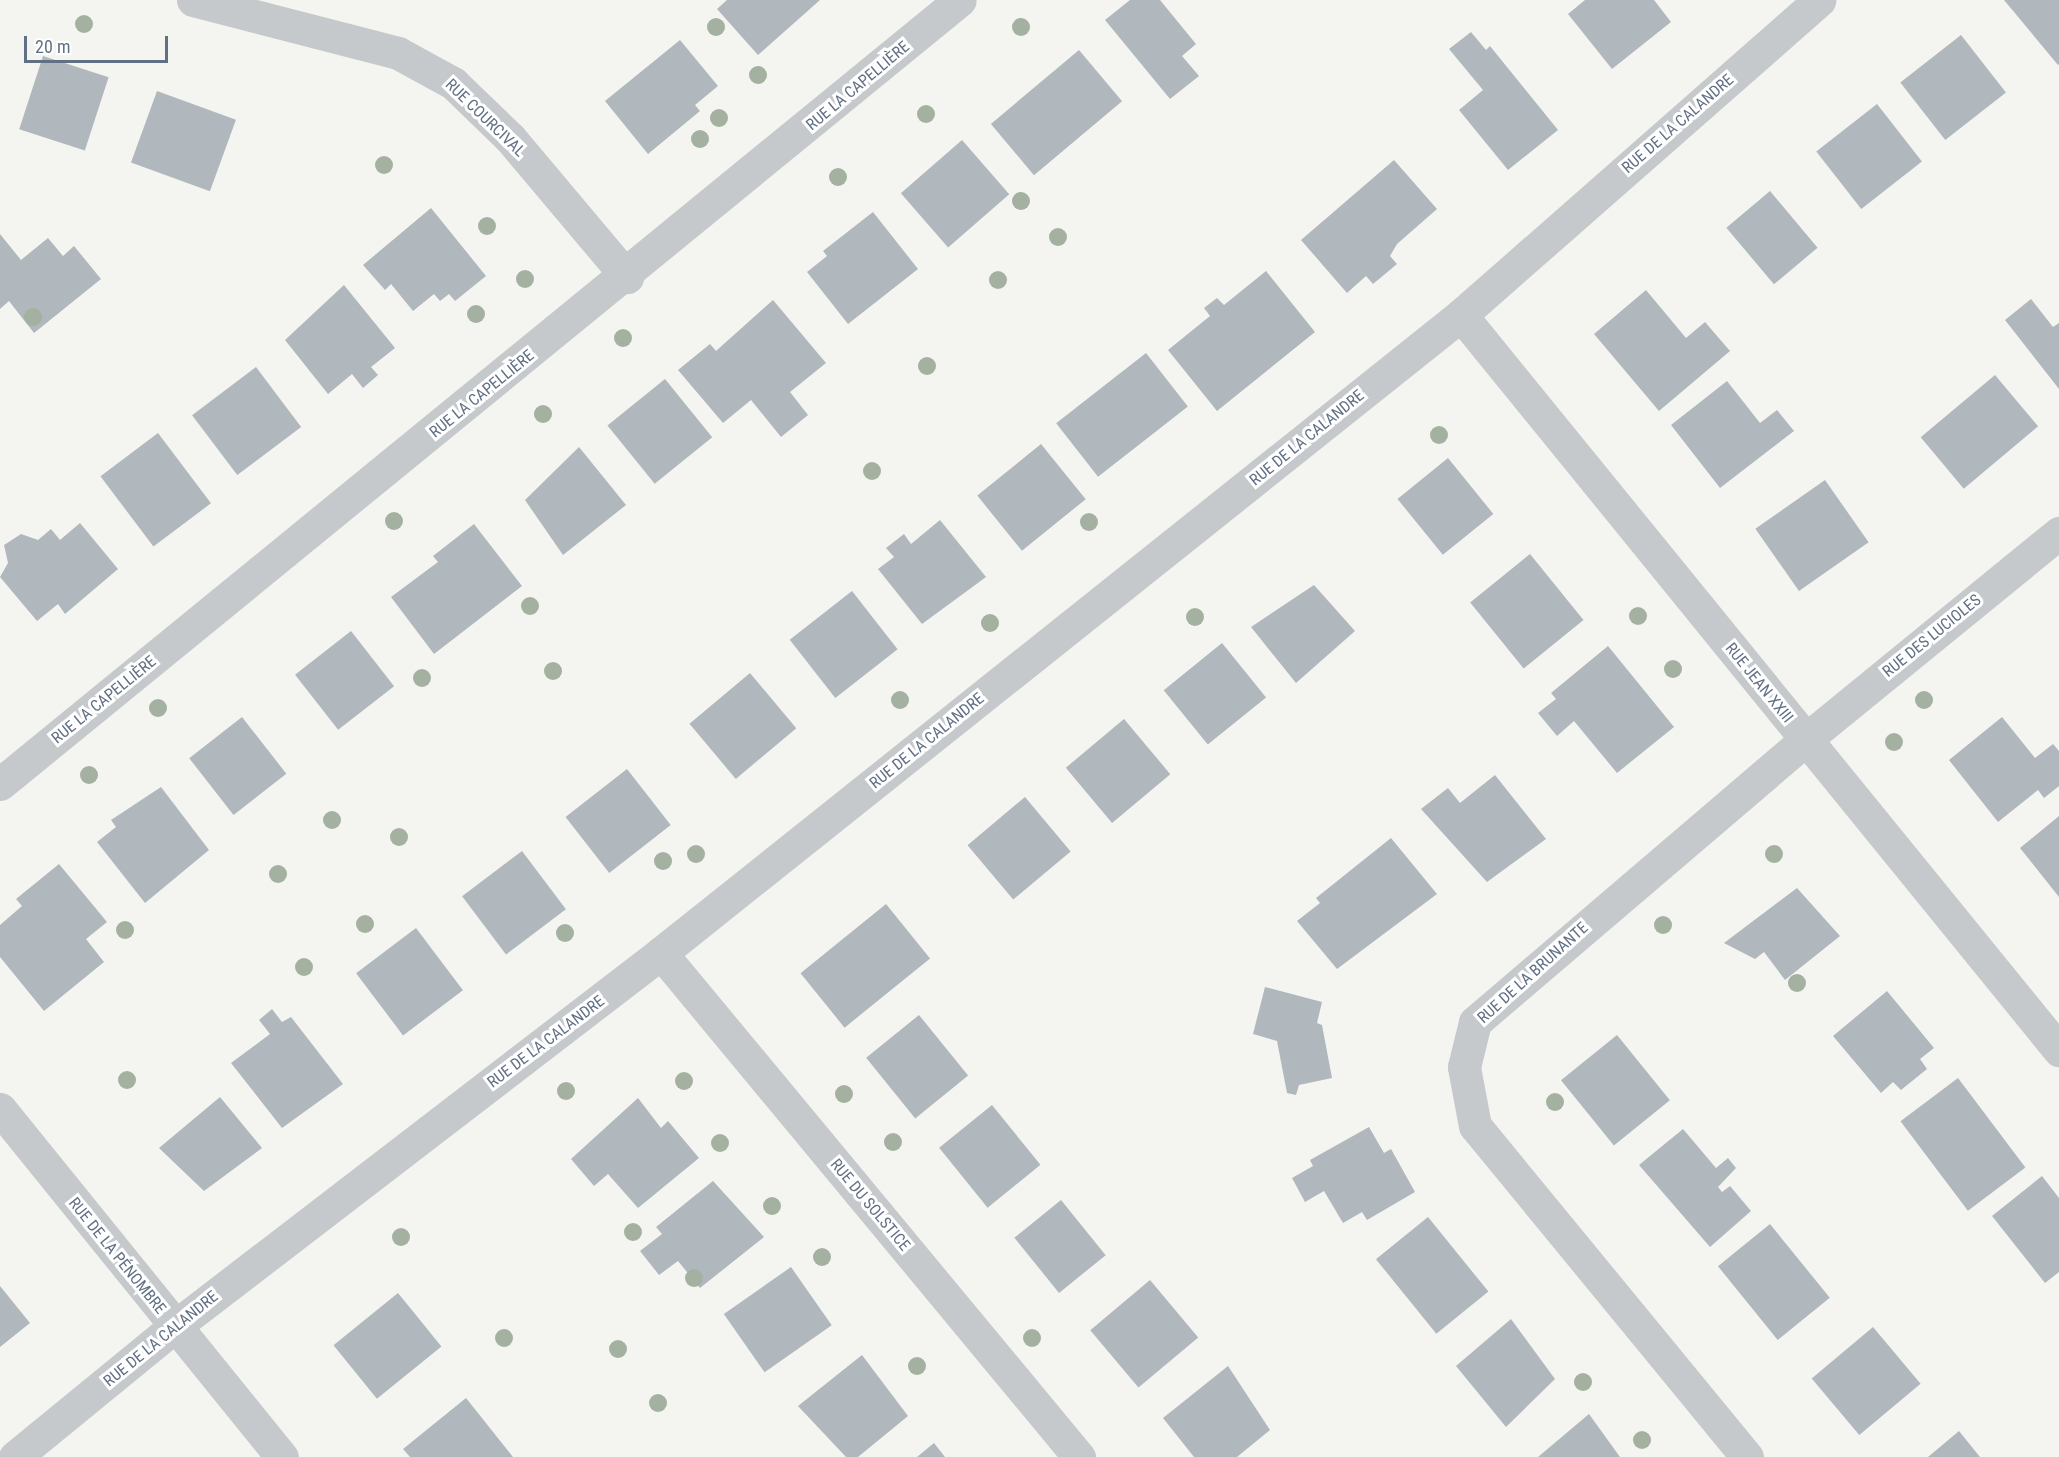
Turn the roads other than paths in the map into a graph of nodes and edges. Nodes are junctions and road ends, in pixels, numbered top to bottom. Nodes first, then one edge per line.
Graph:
1 (193, 0) edge
2 (960, 0) edge
3 (1819, 0) edge
4 (627, 277) junction
5 (1461, 315) junction
6 (2059, 533) edge
7 (1805, 740) junction
8 (0, 784) edge
9 (661, 953) junction
10 (2059, 1050) edge
11 (0, 1109) edge
12 (174, 1327) junction
13 (15, 1457) edge
14 (282, 1457) edge
15 (1079, 1457) edge
16 (1747, 1457) edge

1 - 4 street, RUE COURCIVAL
2 - 4 street, RUE LA CAPELLIÈRE
3 - 5 street, RUE DE LA CALANDRE
4 - 8 street, RUE LA CAPELLIÈRE
5 - 7 street, RUE JEAN XXIII
5 - 9 street, RUE DE LA CALANDRE
6 - 7 street, RUE DES LUCIOLES
7 - 10 street, RUE JEAN XXIII
7 - 16 street, RUE DE LA BRUNANTE
9 - 12 street, RUE DE LA CALANDRE
9 - 15 street, RUE DU SOLSTICE
11 - 12 street, RUE DE LA PÉNOMBRE
12 - 13 street, RUE DE LA CALANDRE
12 - 14 street, RUE DE LA PÉNOMBRE

